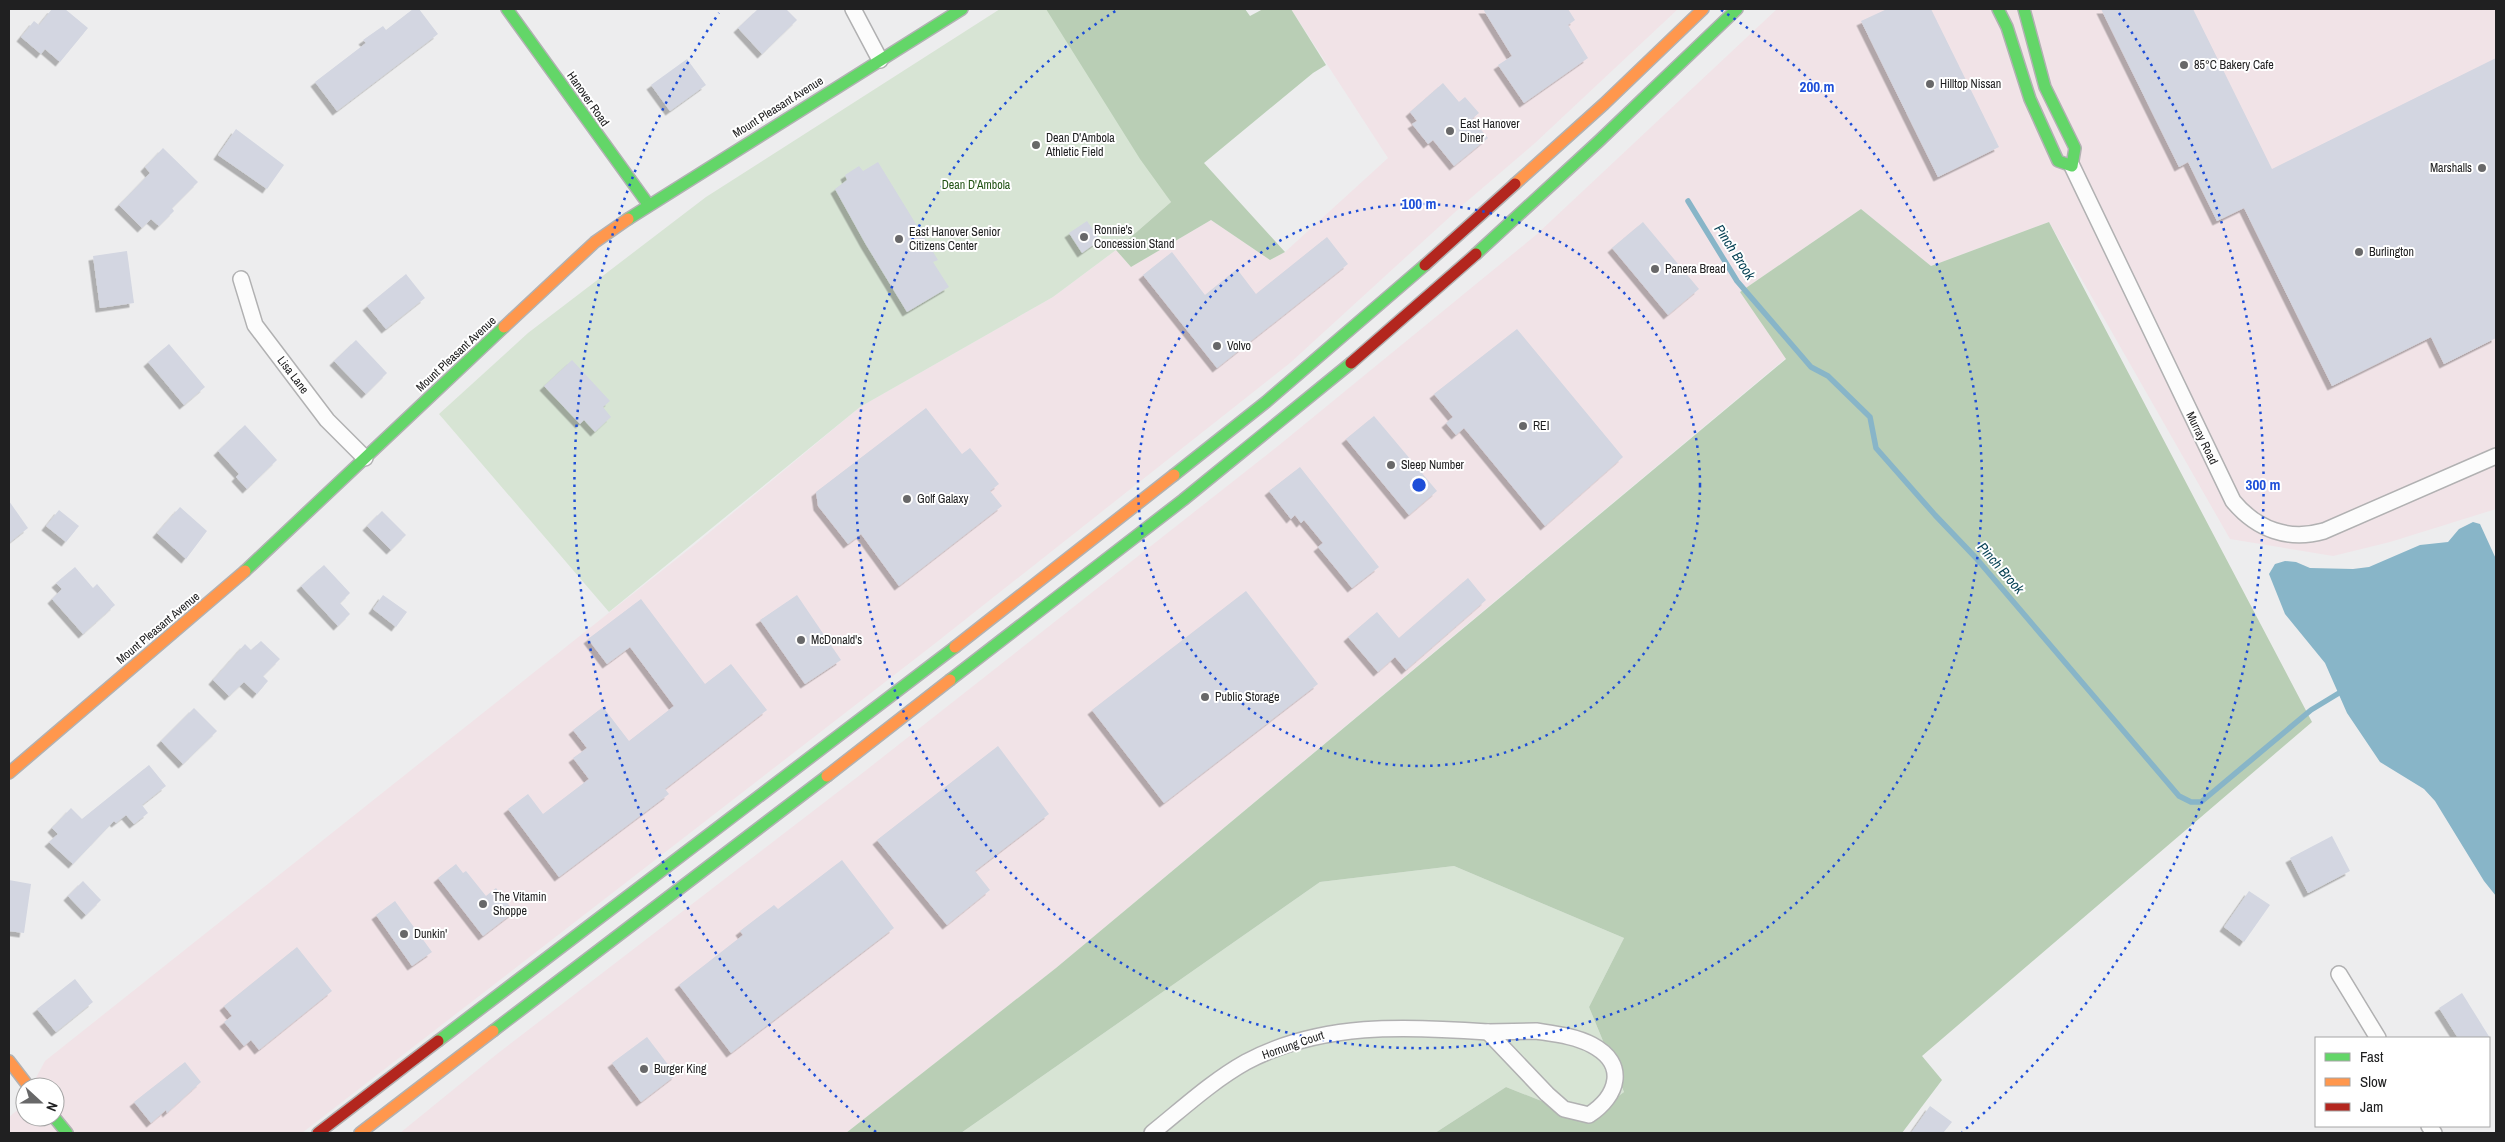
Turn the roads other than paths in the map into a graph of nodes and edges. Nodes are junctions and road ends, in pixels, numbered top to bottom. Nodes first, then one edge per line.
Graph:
1 (507, 9) edge
2 (853, 9) edge
3 (962, 9) edge
4 (1703, 9) edge
5 (1738, 9) edge
6 (1998, 9) edge
7 (2024, 9) edge
8 (880, 60) junction
9 (2072, 166) junction
10 (648, 204) junction
11 (241, 279) dead end
12 (2496, 456) edge
13 (365, 458) junction
14 (9, 774) edge
15 (2339, 974) dead end
16 (1488, 1032) junction
17 (2377, 1037) edge
18 (9, 1061) edge
19 (22, 1077) edge
20 (318, 1133) edge
21 (360, 1133) edge
22 (1152, 1133) edge

1 - 10 main road, Hanover Road
2 - 8 street
3 - 8 main road, Mount Pleasant Avenue
4 - 20 main road
5 - 21 main road
6 - 9 main road
7 - 9 main road
8 - 10 main road, Mount Pleasant Avenue
9 - 12 street, Murray Road
10 - 13 main road, Mount Pleasant Avenue
11 - 13 street, Lisa Lane
13 - 14 main road, Mount Pleasant Avenue
15 - 17 street
16 - 16 street, Hornung Court
16 - 22 street, Hornung Court
18 - 19 main road

